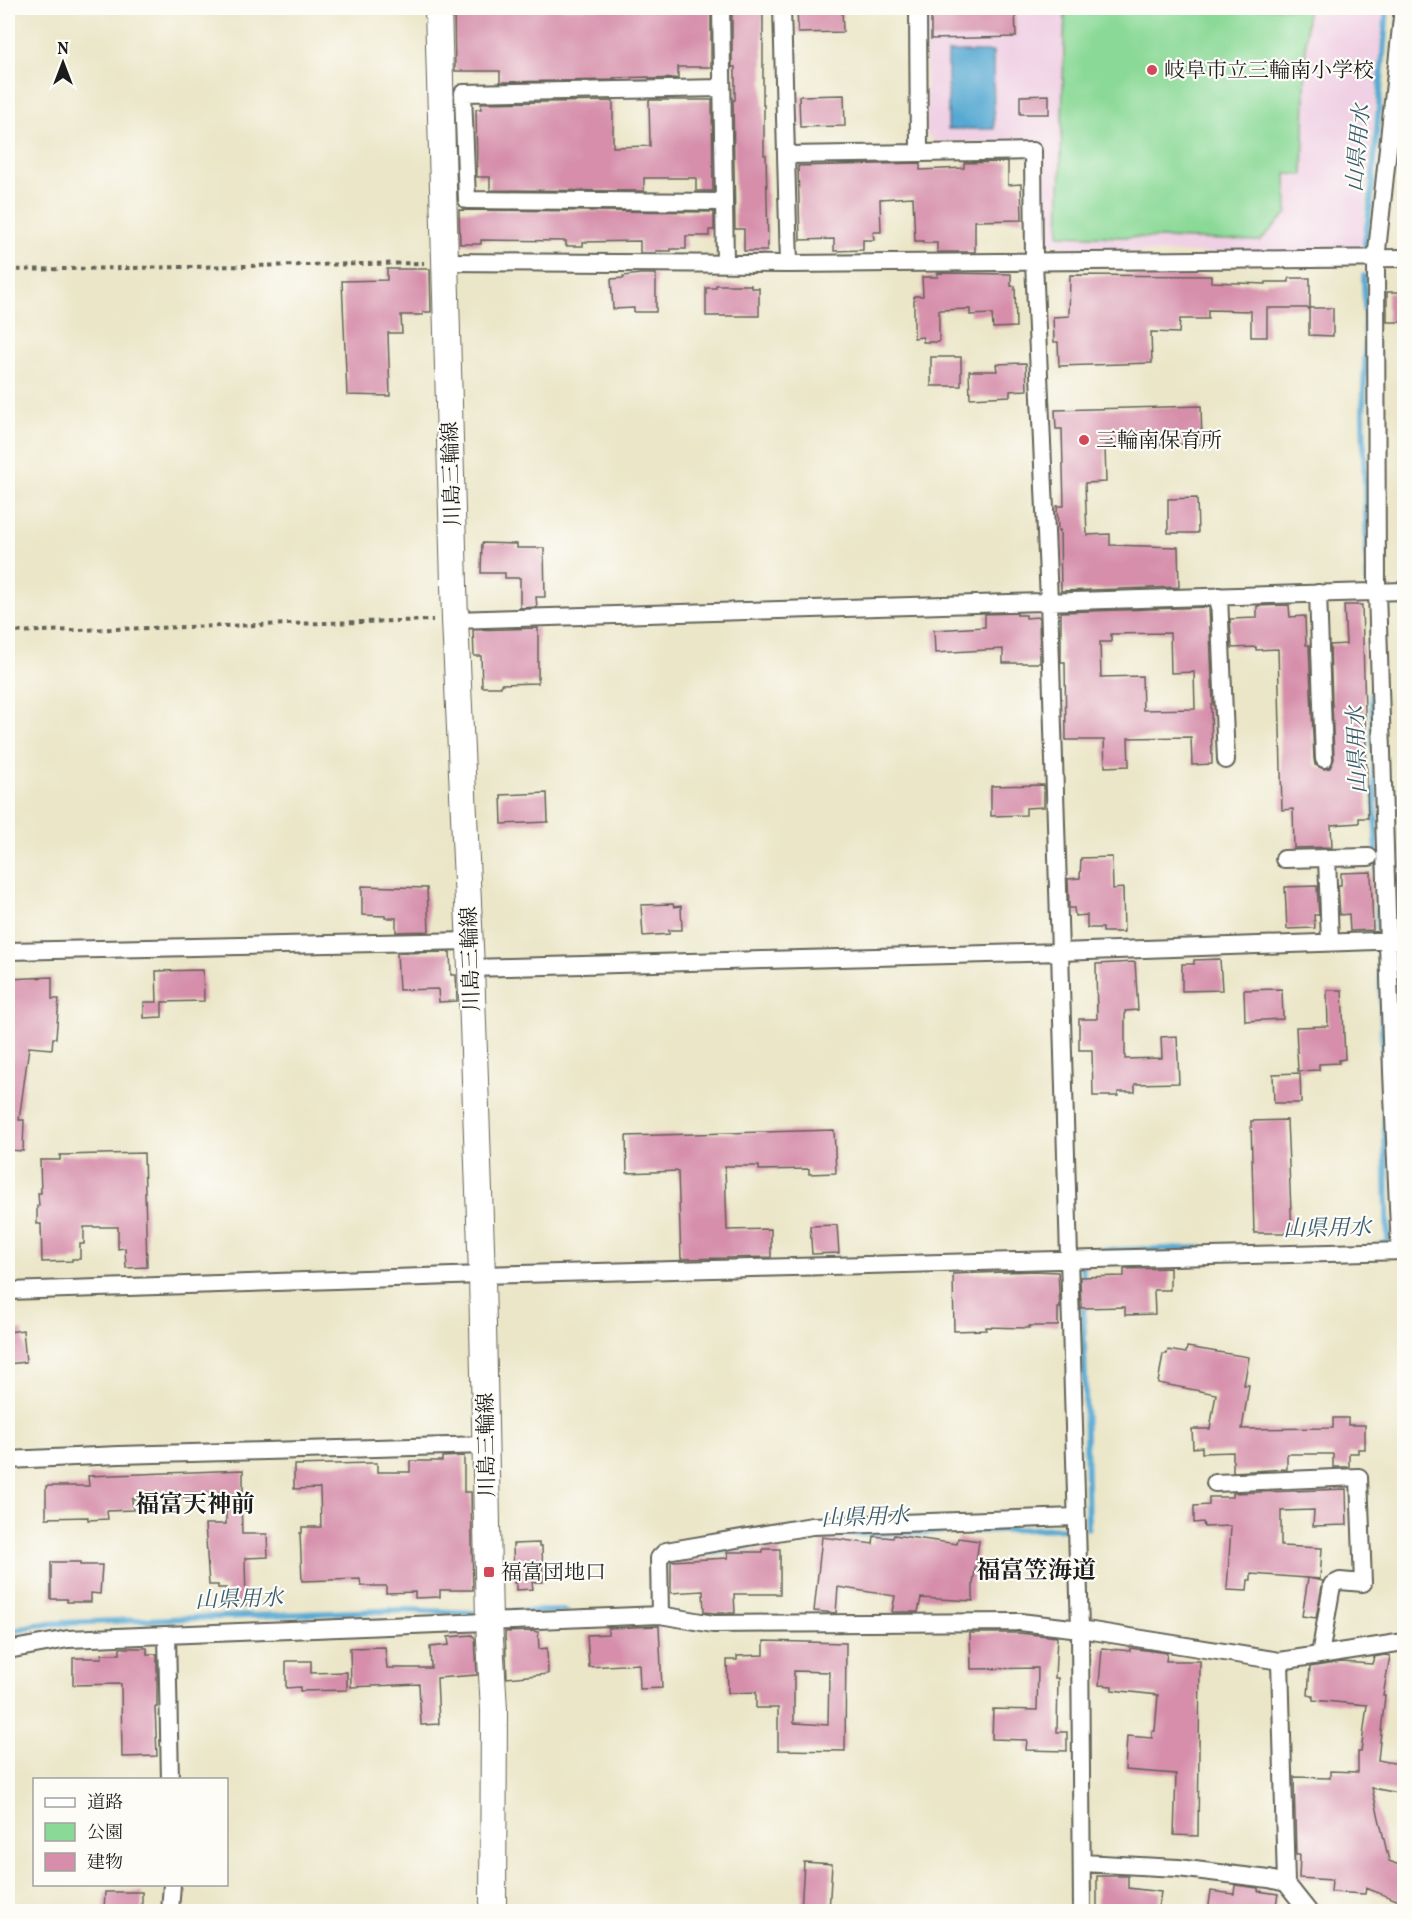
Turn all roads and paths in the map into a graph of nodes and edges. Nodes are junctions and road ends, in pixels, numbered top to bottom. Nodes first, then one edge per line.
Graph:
1 (438, 8) edge
2 (721, 8) edge
3 (782, 8) edge
4 (918, 8) edge
5 (1403, 8) edge
6 (722, 88) junction
7 (1398, 100) edge
8 (918, 153) junction
9 (786, 155) junction
10 (724, 202) junction
11 (1404, 258) edge
12 (1376, 260) junction
13 (1034, 261) junction
14 (445, 262) junction
15 (725, 262) junction
16 (789, 264) junction
17 (8, 270) edge
18 (1377, 591) junction
19 (1404, 591) edge
20 (1318, 593) junction
21 (1219, 596) junction
22 (1048, 600) junction
23 (455, 620) junction
24 (8, 632) edge
25 (1324, 759) dead end
26 (1226, 760) dead end
27 (1369, 857) dead end
28 (1327, 858) junction
29 (1284, 860) dead end
30 (1387, 940) junction
31 (1404, 940) edge
32 (470, 941) junction
33 (1330, 942) junction
34 (8, 951) edge
35 (1060, 952) junction
36 (471, 968) junction
37 (1402, 1251) edge
38 (1069, 1260) junction
39 (482, 1275) junction
40 (8, 1292) edge
41 (486, 1445) junction
42 (8, 1460) edge
43 (1215, 1483) dead end
44 (1076, 1517) junction
45 (660, 1615) junction
46 (489, 1622) junction
47 (1080, 1629) junction
48 (167, 1635) junction
49 (1404, 1642) edge
50 (8, 1650) edge
51 (1320, 1655) junction
52 (1280, 1662) junction
53 (170, 1778) edge
54 (1082, 1863) junction
55 (1286, 1883) junction
56 (172, 1886) edge
57 (170, 1911) edge
58 (493, 1911) edge
59 (1082, 1911) edge
60 (1309, 1911) edge

1 - 14 main road, 川島三輪線
2 - 6 street
3 - 9 street
4 - 8 street
5 - 7 street
6 - 10 street
6 - 10 street
7 - 12 street
8 - 9 street
8 - 13 street
9 - 16 street
10 - 15 street
11 - 12 street
12 - 13 street
12 - 18 street
13 - 16 street
13 - 22 street
14 - 15 street
14 - 17 path
14 - 23 main road, 川島三輪線
15 - 16 street
18 - 19 street
18 - 20 street
18 - 30 street
20 - 21 street
20 - 25 street
21 - 22 street
21 - 26 street
22 - 23 street
22 - 35 street
23 - 24 path
23 - 32 main road, 川島三輪線
27 - 28 street
28 - 29 street
28 - 33 street
30 - 31 street
30 - 33 street
30 - 37 street
32 - 34 street
32 - 36 main road, 川島三輪線
33 - 35 street
35 - 36 street
35 - 38 street
36 - 39 main road, 川島三輪線
37 - 38 street
38 - 39 street
38 - 44 street
39 - 40 street
39 - 41 main road, 川島三輪線
41 - 42 street
41 - 46 main road, 川島三輪線
43 - 51 street
44 - 45 street
44 - 47 street
45 - 46 street
45 - 47 street
46 - 48 street
46 - 58 main road, 川島三輪線
47 - 52 street
47 - 54 street
48 - 50 street
48 - 53 street
49 - 51 street
51 - 52 street
52 - 55 street
54 - 55 street
54 - 59 street
55 - 60 street
56 - 57 street

